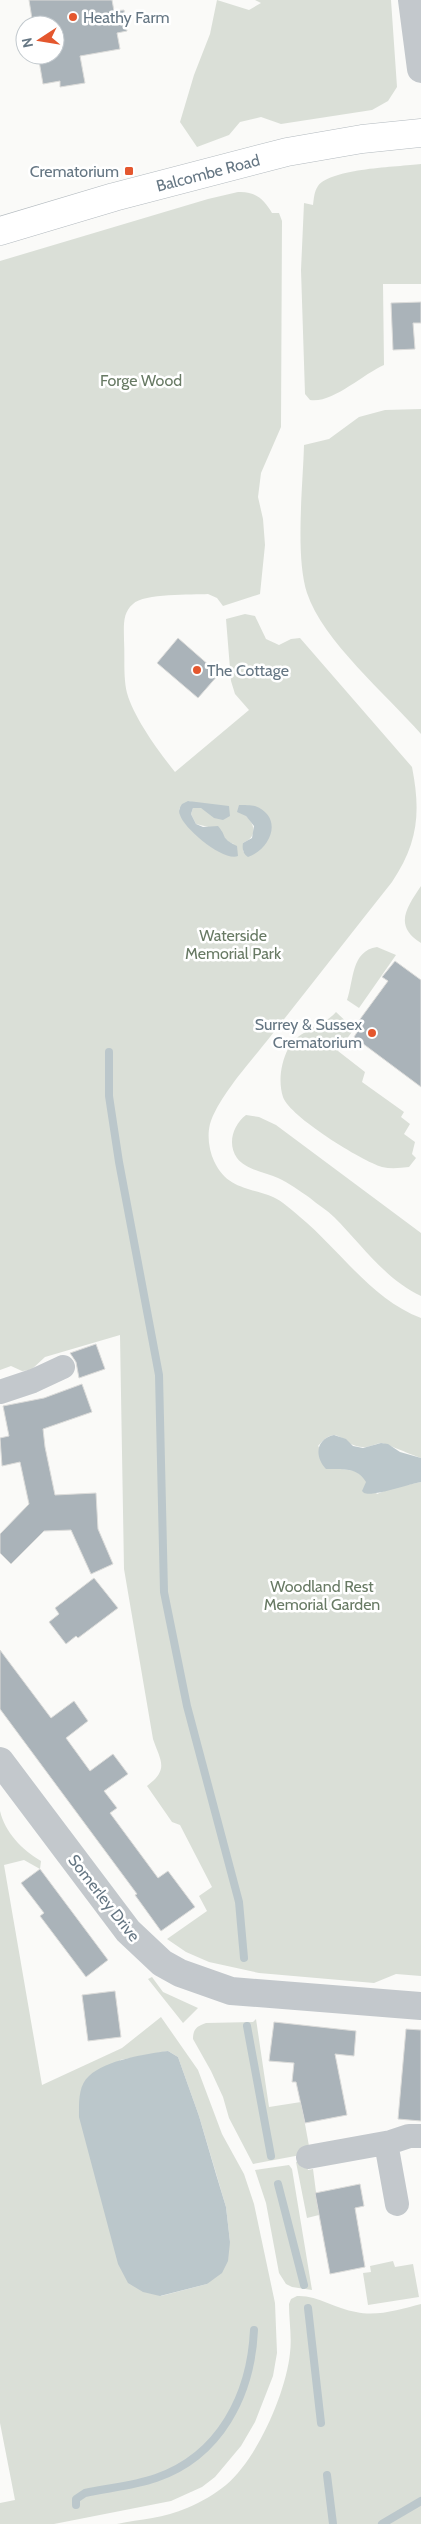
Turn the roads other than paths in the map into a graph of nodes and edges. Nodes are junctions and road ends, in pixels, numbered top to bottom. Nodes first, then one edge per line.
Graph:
1 (412, 0) edge
2 (421, 69) edge
3 (421, 133) edge
4 (0, 231) edge
5 (63, 1367) dead end
6 (0, 1392) edge
7 (0, 1761) edge
8 (421, 2006) edge
9 (421, 2136) edge
10 (386, 2143) junction
11 (308, 2157) dead end
12 (397, 2204) dead end

1 - 2 street
3 - 4 main road, Balcombe Road
5 - 6 street
7 - 8 street, Somerley Drive
9 - 10 street
10 - 11 street
10 - 12 street

